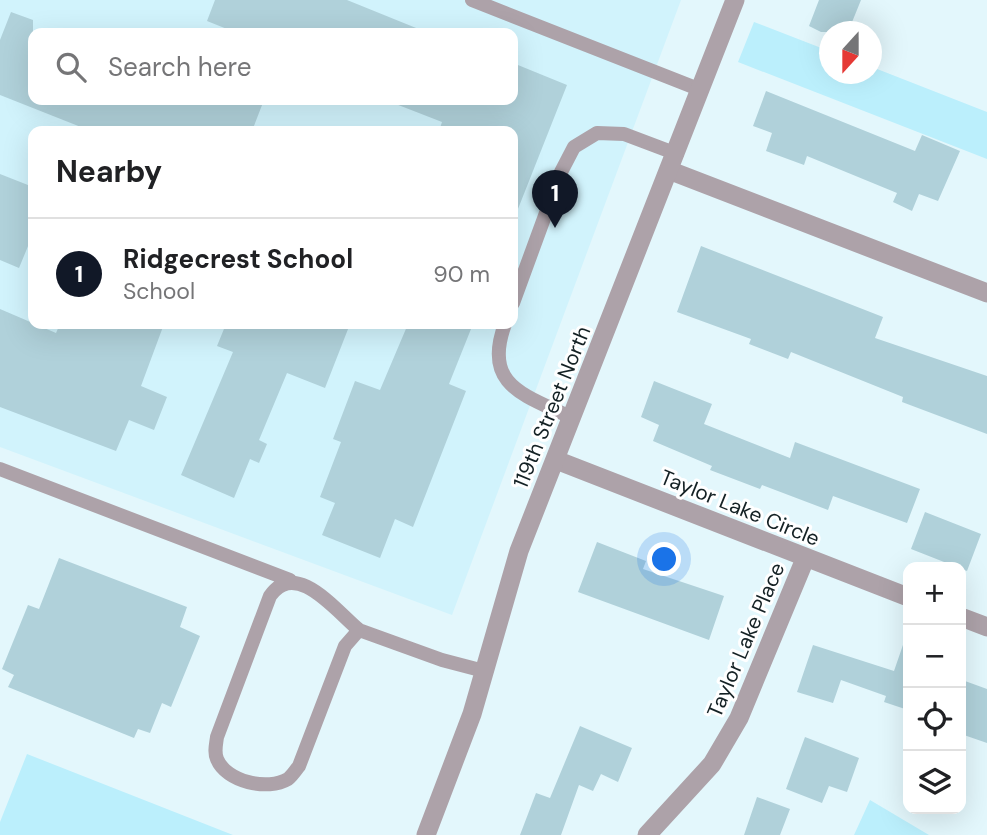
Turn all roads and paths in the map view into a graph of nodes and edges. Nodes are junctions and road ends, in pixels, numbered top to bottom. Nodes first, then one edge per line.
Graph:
1 (472, 0) edge
2 (736, 0) edge
3 (701, 90) junction
4 (674, 163) junction
5 (518, 289) edge
6 (987, 293) edge
7 (503, 329) edge
8 (572, 418) junction
9 (556, 460) junction
10 (0, 468) edge
11 (805, 559) junction
12 (290, 580) junction
13 (903, 595) edge
14 (966, 619) edge
15 (987, 627) edge
16 (359, 630) junction
17 (484, 671) junction
18 (426, 835) edge
19 (647, 835) edge

1 - 3 lane
2 - 3 street, 119th Street North
3 - 4 street, 119th Street North
4 - 5 lane
4 - 6 street
4 - 8 street, 119th Street North
7 - 8 lane
8 - 9 street, 119th Street North
9 - 11 street, Taylor Lake Circle
9 - 17 street, 119th Street North
10 - 12 lane
11 - 13 street, Taylor Lake Circle
11 - 19 street, Taylor Lake Place
12 - 16 lane
12 - 16 lane
14 - 15 street
16 - 17 lane
17 - 18 street, 119th Street North

